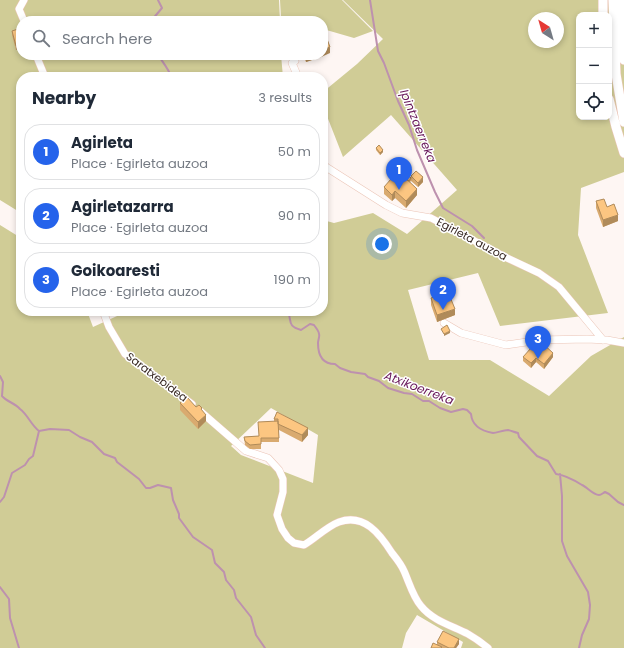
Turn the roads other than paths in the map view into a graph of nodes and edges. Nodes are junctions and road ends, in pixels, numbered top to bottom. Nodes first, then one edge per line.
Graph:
1 (24, 0) edge
2 (603, 0) edge
3 (613, 0) edge
4 (622, 0) edge
5 (603, 12) edge
6 (22, 16) edge
7 (38, 60) edge
8 (624, 60) edge
9 (295, 61) dead end
10 (43, 72) edge
11 (296, 72) edge
12 (612, 111) edge
13 (624, 122) edge
14 (624, 153) edge
15 (328, 168) edge
16 (105, 316) edge
17 (444, 323) dead end
18 (603, 340) junction
19 (622, 340) edge
20 (488, 648) edge

1 - 6 street
2 - 5 main road
3 - 13 main road
4 - 8 main road
7 - 10 street
9 - 11 street
12 - 14 main road
15 - 18 street, Egirleta auzoa
16 - 20 street, Saratxebidea
17 - 18 street
18 - 19 street

